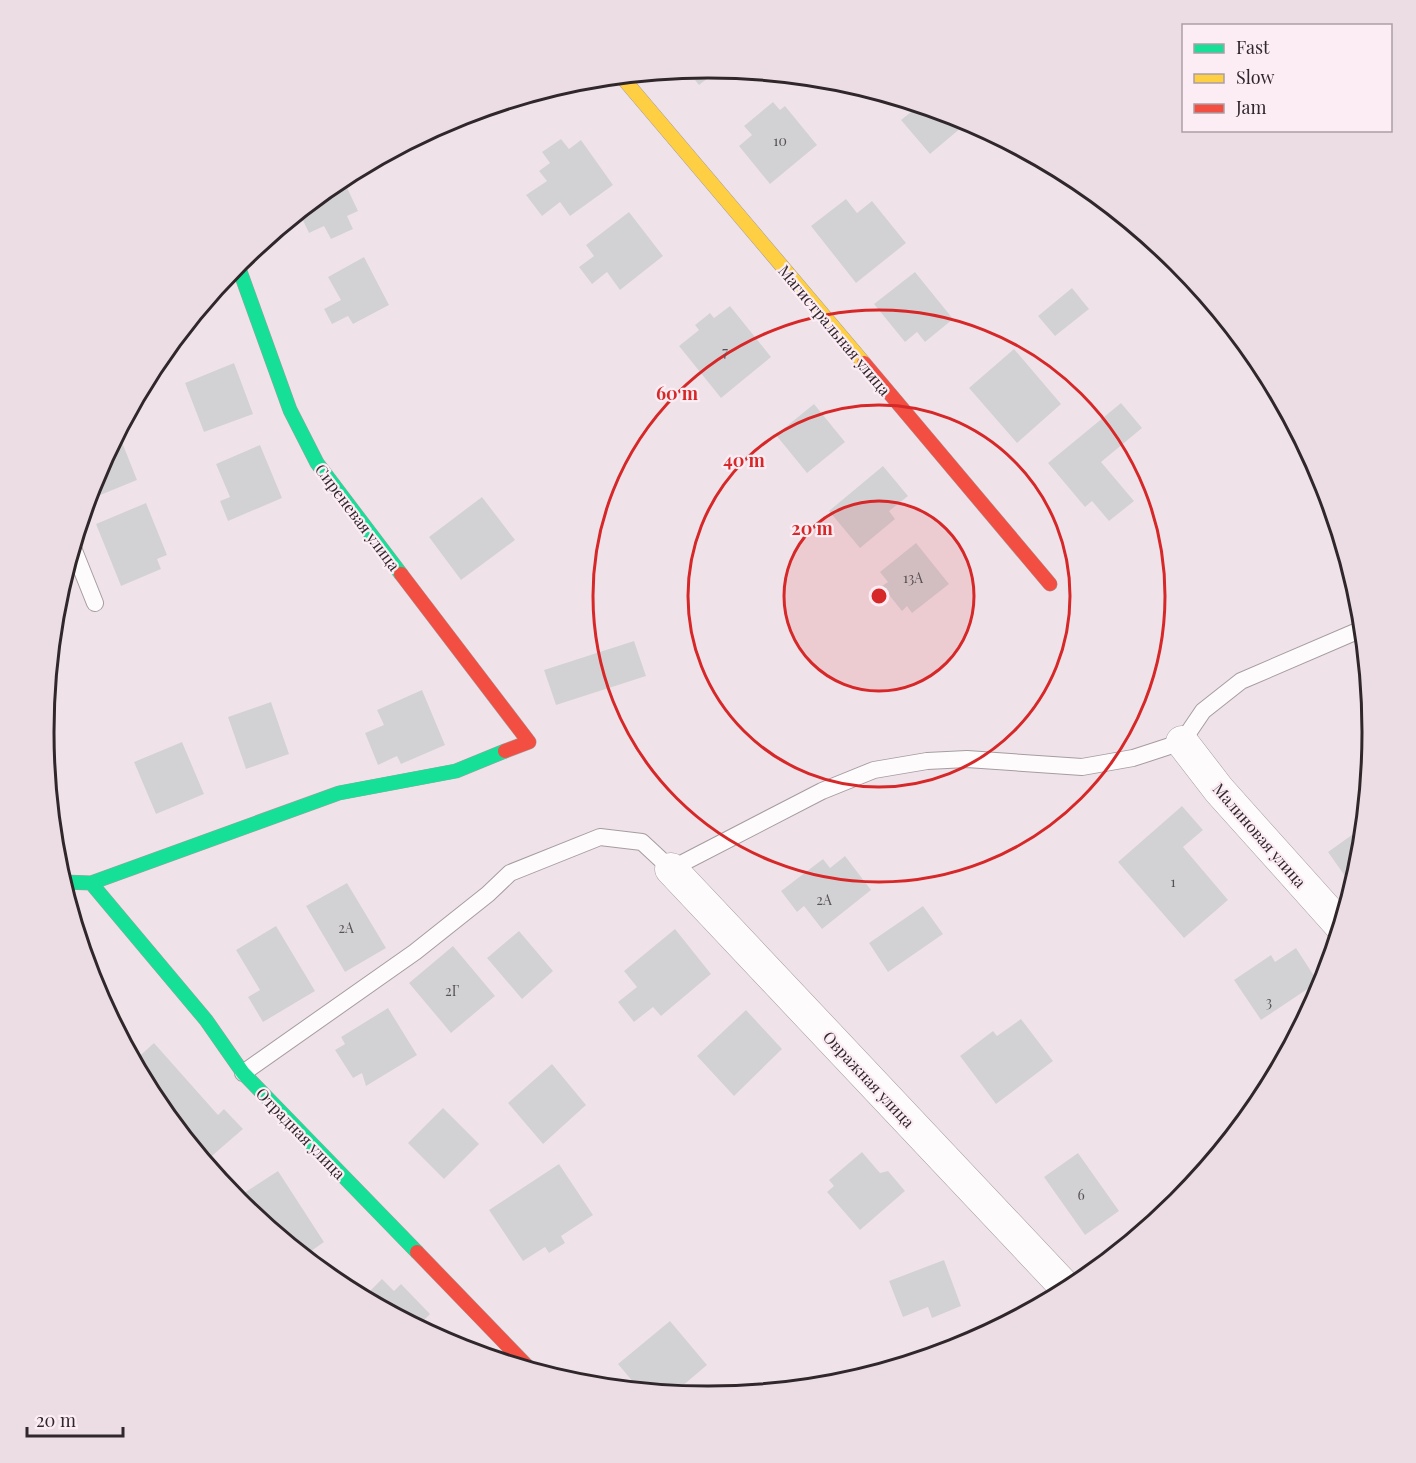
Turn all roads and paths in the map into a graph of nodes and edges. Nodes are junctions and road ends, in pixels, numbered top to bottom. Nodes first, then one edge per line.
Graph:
1 (627, 83) edge
2 (241, 274) edge
3 (77, 559) edge
4 (1050, 584) dead end
5 (94, 603) dead end
6 (1354, 633) edge
7 (1182, 742) junction
8 (671, 869) junction
9 (72, 882) edge
10 (91, 883) junction
11 (1334, 919) edge
12 (243, 1073) junction
13 (1060, 1282) edge
14 (518, 1357) edge

1 - 4 street, Магистральная улица
2 - 10 street, Сиреневая улица
3 - 5 lane
6 - 7 lane
7 - 8 lane
7 - 11 street, Малиновая улица
8 - 12 lane
8 - 13 street, Овражная улица
9 - 10 street
10 - 12 street, Отрадная улица
12 - 14 street, Отрадная улица

